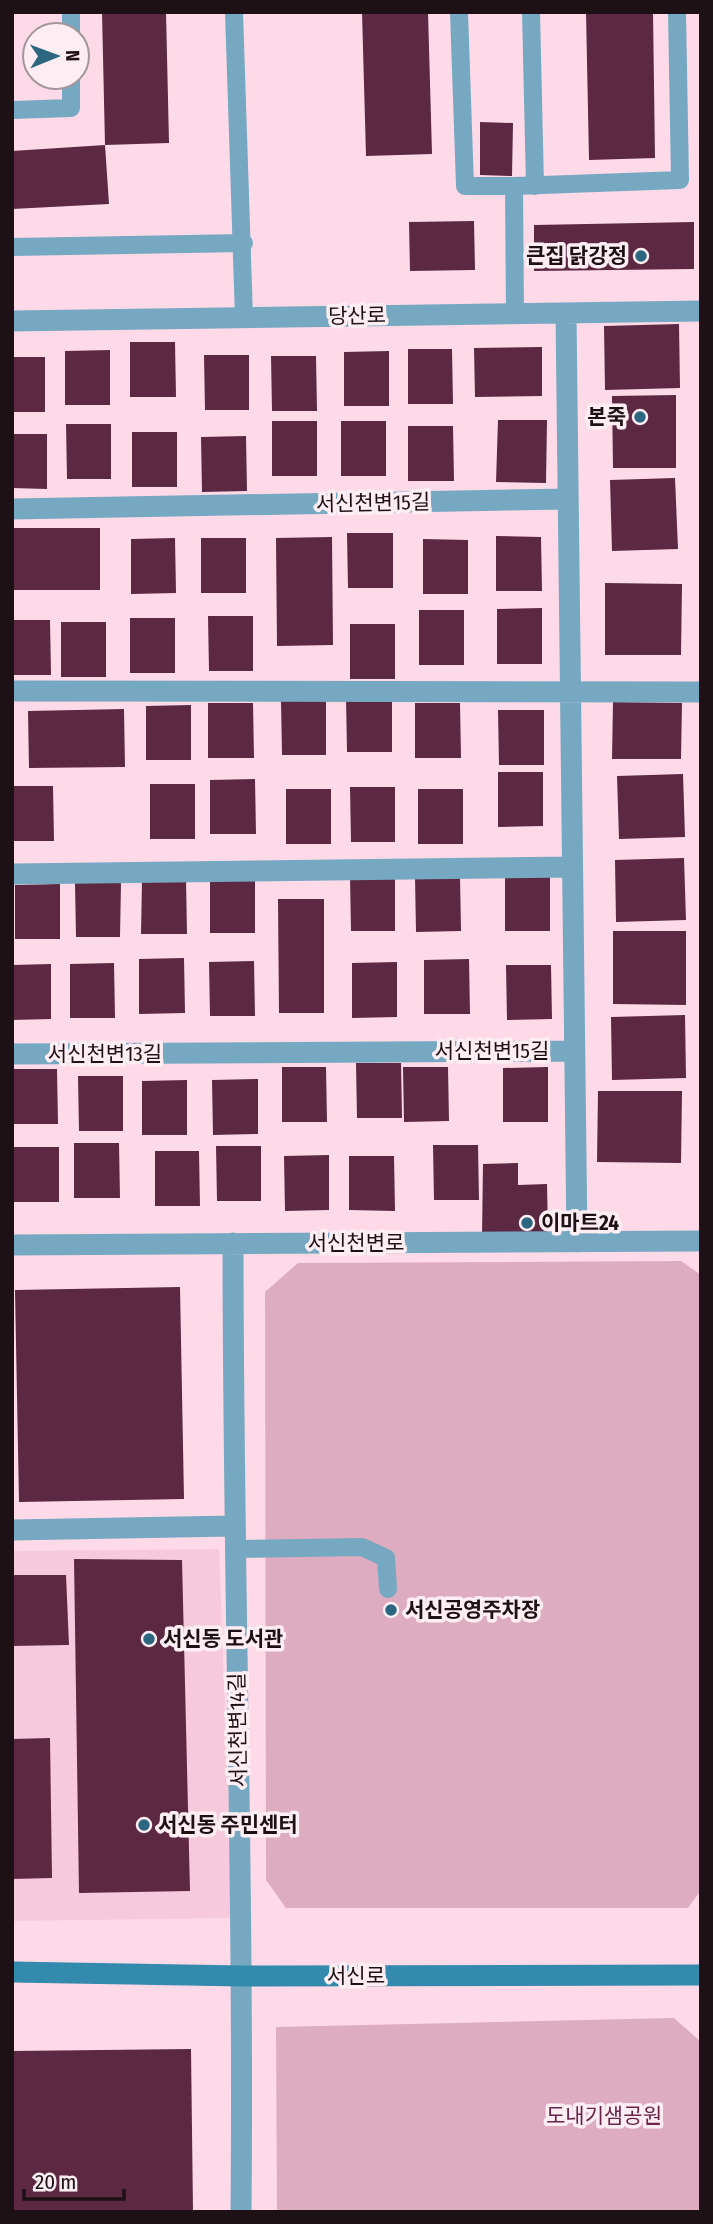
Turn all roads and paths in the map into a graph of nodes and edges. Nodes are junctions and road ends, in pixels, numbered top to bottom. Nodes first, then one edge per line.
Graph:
1 (234, 12) edge
2 (459, 12) edge
3 (531, 12) edge
4 (677, 12) edge
5 (71, 91) edge
6 (12, 110) edge
7 (514, 186) junction
8 (535, 186) junction
9 (244, 243) junction
10 (12, 247) edge
11 (701, 311) edge
12 (566, 313) junction
13 (515, 314) junction
14 (244, 318) junction
15 (12, 321) edge
16 (568, 499) junction
17 (12, 509) edge
18 (12, 691) edge
19 (701, 692) edge
20 (570, 694) junction
21 (572, 867) junction
22 (12, 874) edge
23 (575, 1051) junction
24 (199, 1053) joint
25 (12, 1054) edge
26 (701, 1241) edge
27 (577, 1242) junction
28 (233, 1243) junction
29 (12, 1245) edge
30 (233, 1526) junction
31 (12, 1530) edge
32 (234, 1549) junction
33 (388, 1589) dead end
34 (12, 1972) edge
35 (701, 1975) edge
36 (243, 1976) junction
37 (241, 2212) edge

1 - 9 lane
2 - 7 lane
3 - 8 lane
4 - 8 lane
5 - 6 lane
7 - 8 lane
7 - 13 lane
9 - 10 lane
9 - 14 lane
11 - 12 street, 당산로
12 - 13 street, 당산로
12 - 16 street, 서신천변15길
13 - 14 street, 당산로
14 - 15 street, 당산로
16 - 17 street, 서신천변15길
16 - 20 street, 서신천변15길
18 - 20 street
19 - 20 street
20 - 21 street, 서신천변15길
21 - 22 street
21 - 23 street, 서신천변15길
23 - 24 street, 서신천변15길
23 - 27 street, 서신천변15길
24 - 25 street, 서신천변13길
26 - 27 street, 서신천변로
27 - 28 street, 서신천변로
28 - 29 street, 서신천변로
28 - 30 street, 서신천변14길
30 - 31 street
30 - 32 street, 서신천변14길
32 - 33 lane
32 - 36 street, 서신천변14길
34 - 36 street, 서신로
35 - 36 street, 서신로
36 - 37 street, 서신천변14길

